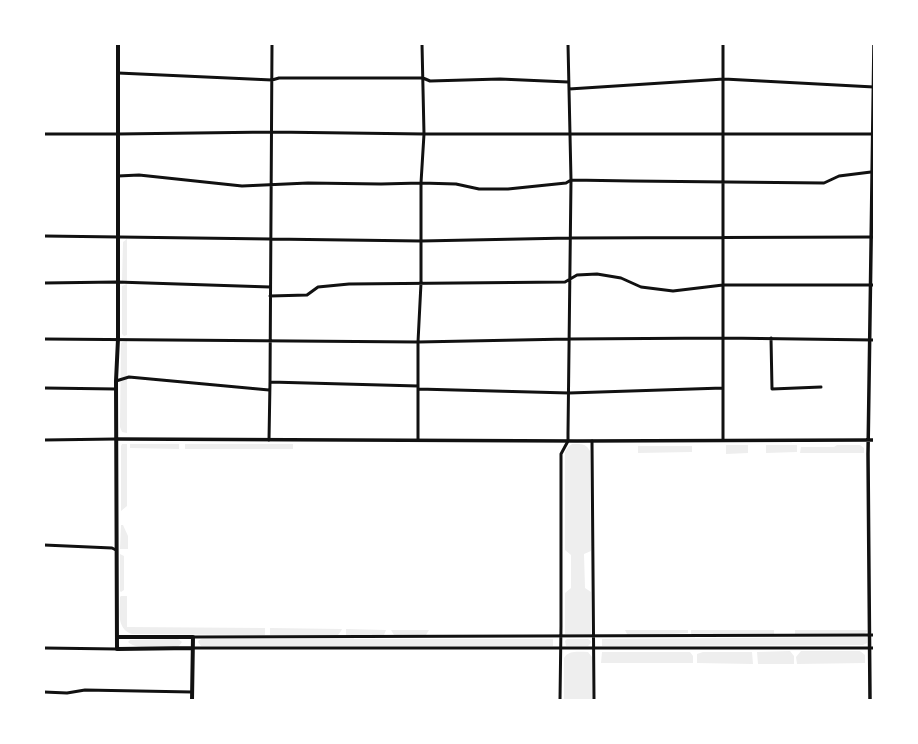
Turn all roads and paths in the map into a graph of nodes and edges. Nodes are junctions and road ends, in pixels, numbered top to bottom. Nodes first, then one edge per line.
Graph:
1 (118, 44) edge
2 (272, 44) edge
3 (422, 44) edge
4 (568, 44) edge
5 (723, 44) edge
6 (874, 44) edge
7 (118, 73) junction
8 (423, 78) junction
9 (724, 79) junction
10 (272, 80) junction
11 (568, 82) junction
12 (874, 87) edge
13 (569, 89) junction
14 (272, 132) junction
15 (570, 133) junction
16 (44, 134) edge
17 (118, 134) junction
18 (424, 134) junction
19 (873, 134) edge
20 (723, 135) junction
21 (871, 172) junction
22 (118, 176) junction
23 (571, 180) junction
24 (723, 182) junction
25 (421, 183) junction
26 (272, 185) junction
27 (44, 236) edge
28 (118, 237) junction
29 (873, 237) edge
30 (570, 238) junction
31 (723, 238) junction
32 (271, 240) junction
33 (421, 241) junction
34 (570, 279) junction
35 (118, 282) junction
36 (44, 283) edge
37 (421, 283) junction
38 (723, 285) junction
39 (872, 285) edge
40 (270, 287) junction
41 (270, 296) junction
42 (723, 338) junction
43 (771, 338) junction
44 (44, 339) edge
45 (118, 339) junction
46 (569, 339) junction
47 (270, 340) junction
48 (872, 340) edge
49 (418, 342) junction
50 (116, 381) junction
51 (270, 382) junction
52 (821, 387) dead end
53 (44, 388) edge
54 (418, 388) junction
55 (723, 388) junction
56 (116, 389) junction
57 (269, 390) junction
58 (569, 393) junction
59 (116, 439) junction
60 (418, 439) junction
61 (44, 440) edge
62 (269, 440) junction
63 (723, 440) junction
64 (869, 440) junction
65 (874, 440) edge
66 (568, 441) junction
67 (592, 441) junction
68 (44, 545) edge
69 (116, 550) junction
70 (872, 635) edge
71 (117, 637) junction
72 (193, 637) junction
73 (561, 637) junction
74 (594, 637) junction
75 (44, 648) edge
76 (117, 648) junction
77 (193, 648) junction
78 (594, 648) junction
79 (872, 648) edge
80 (561, 649) junction
81 (44, 692) edge
82 (192, 692) junction
83 (192, 700) edge
84 (560, 700) edge
85 (594, 700) edge
86 (870, 700) edge

1 - 7 main road
2 - 10 street
3 - 8 street
4 - 11 street
5 - 9 street
6 - 12 street
7 - 10 street
7 - 17 main road
8 - 10 street
8 - 11 street
8 - 18 street
9 - 12 street
9 - 13 street
9 - 20 street
10 - 14 street
11 - 13 street
12 - 19 street
13 - 15 street
14 - 17 street
14 - 18 street
14 - 26 street
15 - 18 street
15 - 20 street
15 - 23 street
16 - 17 street
17 - 22 main road
18 - 25 street
19 - 20 street
19 - 21 street
20 - 24 street
21 - 24 street
21 - 29 street
22 - 26 street
22 - 28 main road
23 - 24 street
23 - 25 street
23 - 30 street
24 - 31 street
25 - 26 street
25 - 33 street
26 - 32 street
27 - 28 street
28 - 32 street
28 - 35 main road
29 - 31 street
29 - 39 street
30 - 31 street
30 - 33 street
30 - 34 street
31 - 38 street
32 - 33 street
32 - 40 street
33 - 37 street
34 - 37 street
34 - 38 street
34 - 46 street
35 - 36 street
35 - 40 street
35 - 45 main road
37 - 41 street
37 - 49 street
38 - 39 street
38 - 42 street
39 - 48 street
40 - 41 street
41 - 47 street
42 - 43 street
42 - 46 street
42 - 55 street
43 - 48 street
43 - 52 street
44 - 45 street
45 - 47 street
45 - 50 main road
46 - 49 street
46 - 58 street
47 - 49 street
47 - 51 street
48 - 64 street
49 - 54 street
50 - 56 main road
50 - 57 street
51 - 54 street
51 - 57 street
53 - 56 street
54 - 58 street
54 - 60 street
55 - 58 street
55 - 63 street
56 - 59 main road
57 - 62 street
58 - 66 street
59 - 61 street
59 - 62 street
59 - 69 main road
60 - 62 street
60 - 66 street
63 - 64 street
63 - 67 street
64 - 65 street
64 - 70 street
66 - 67 street
66 - 73 street
67 - 74 street
68 - 69 street
69 - 71 main road
70 - 74 street
70 - 79 street
71 - 72 main road
71 - 76 main road
72 - 73 street
72 - 77 main road
73 - 74 street
73 - 80 street
74 - 78 street
75 - 76 street
76 - 77 main road
77 - 80 street
77 - 82 main road
78 - 79 street
78 - 80 street
78 - 85 street
79 - 86 street
80 - 84 street
81 - 82 street
82 - 83 main road

